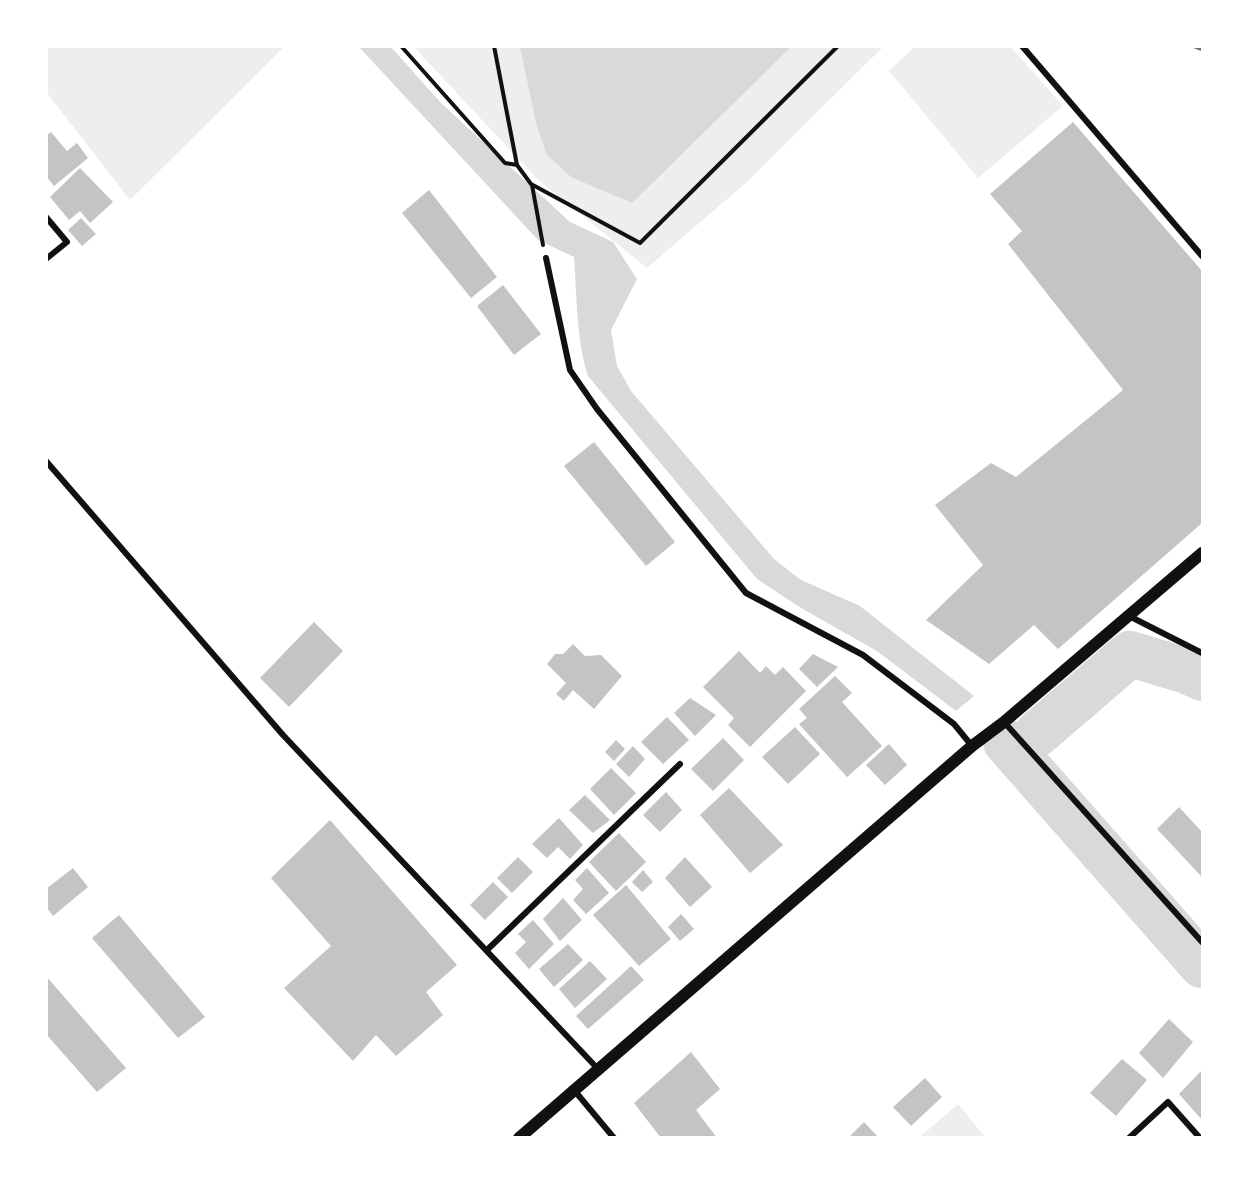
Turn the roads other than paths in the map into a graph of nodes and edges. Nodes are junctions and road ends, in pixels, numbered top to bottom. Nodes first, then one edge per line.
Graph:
1 (1022, 46) edge
2 (46, 217) edge
3 (1203, 256) edge
4 (546, 258) road end
5 (46, 259) edge
6 (46, 461) edge
7 (1203, 553) edge
8 (1129, 616) junction
9 (1203, 654) edge
10 (1004, 722) junction
11 (972, 746) junction
12 (680, 764) dead end
13 (1203, 942) edge
14 (487, 950) junction
15 (599, 1069) junction
16 (574, 1090) junction
17 (519, 1137) edge
18 (614, 1137) edge
19 (1130, 1137) edge
20 (1200, 1137) edge

1 - 3 street
2 - 5 street
4 - 11 street
6 - 14 street
7 - 8 main road
8 - 9 street
8 - 10 main road
10 - 11 main road
10 - 13 street
11 - 15 main road
12 - 14 street
14 - 15 street
15 - 16 main road
16 - 17 main road
16 - 18 street
19 - 20 street

